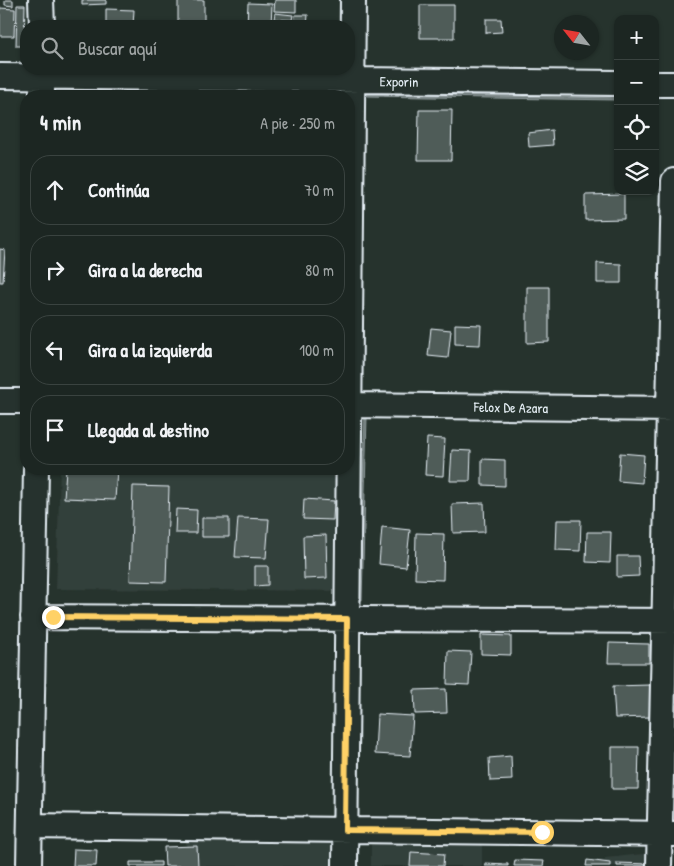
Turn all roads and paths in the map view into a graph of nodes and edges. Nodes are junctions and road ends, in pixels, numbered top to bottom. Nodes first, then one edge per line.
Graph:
1 (41, 0) edge
2 (353, 0) edge
3 (42, 20) edge
4 (353, 20) edge
5 (353, 75) edge
6 (0, 76) edge
7 (353, 80) junction
8 (42, 81) edge
9 (614, 83) edge
10 (659, 84) edge
11 (674, 84) edge
12 (353, 90) edge
13 (674, 181) edge
14 (0, 401) edge
15 (20, 401) edge
16 (355, 405) edge
17 (672, 409) edge
18 (36, 475) edge
19 (348, 475) edge
20 (33, 617) junction
21 (347, 619) junction
22 (669, 621) edge
23 (30, 826) junction
24 (345, 830) junction
25 (667, 834) edge
26 (29, 866) edge
27 (345, 866) edge
28 (659, 866) edge

1 - 3 street
2 - 4 street
5 - 7 street
6 - 8 street, Exporin
7 - 8 street, Exporin
7 - 9 street, Exporin
7 - 12 street
10 - 11 street
13 - 17 street
14 - 15 street
16 - 17 street, Felox De Azara
17 - 22 street
18 - 20 street
19 - 21 street
20 - 21 street
20 - 23 street
21 - 22 street
21 - 24 street
22 - 25 street
23 - 24 street
23 - 26 street
24 - 25 street
24 - 27 street
25 - 28 street

